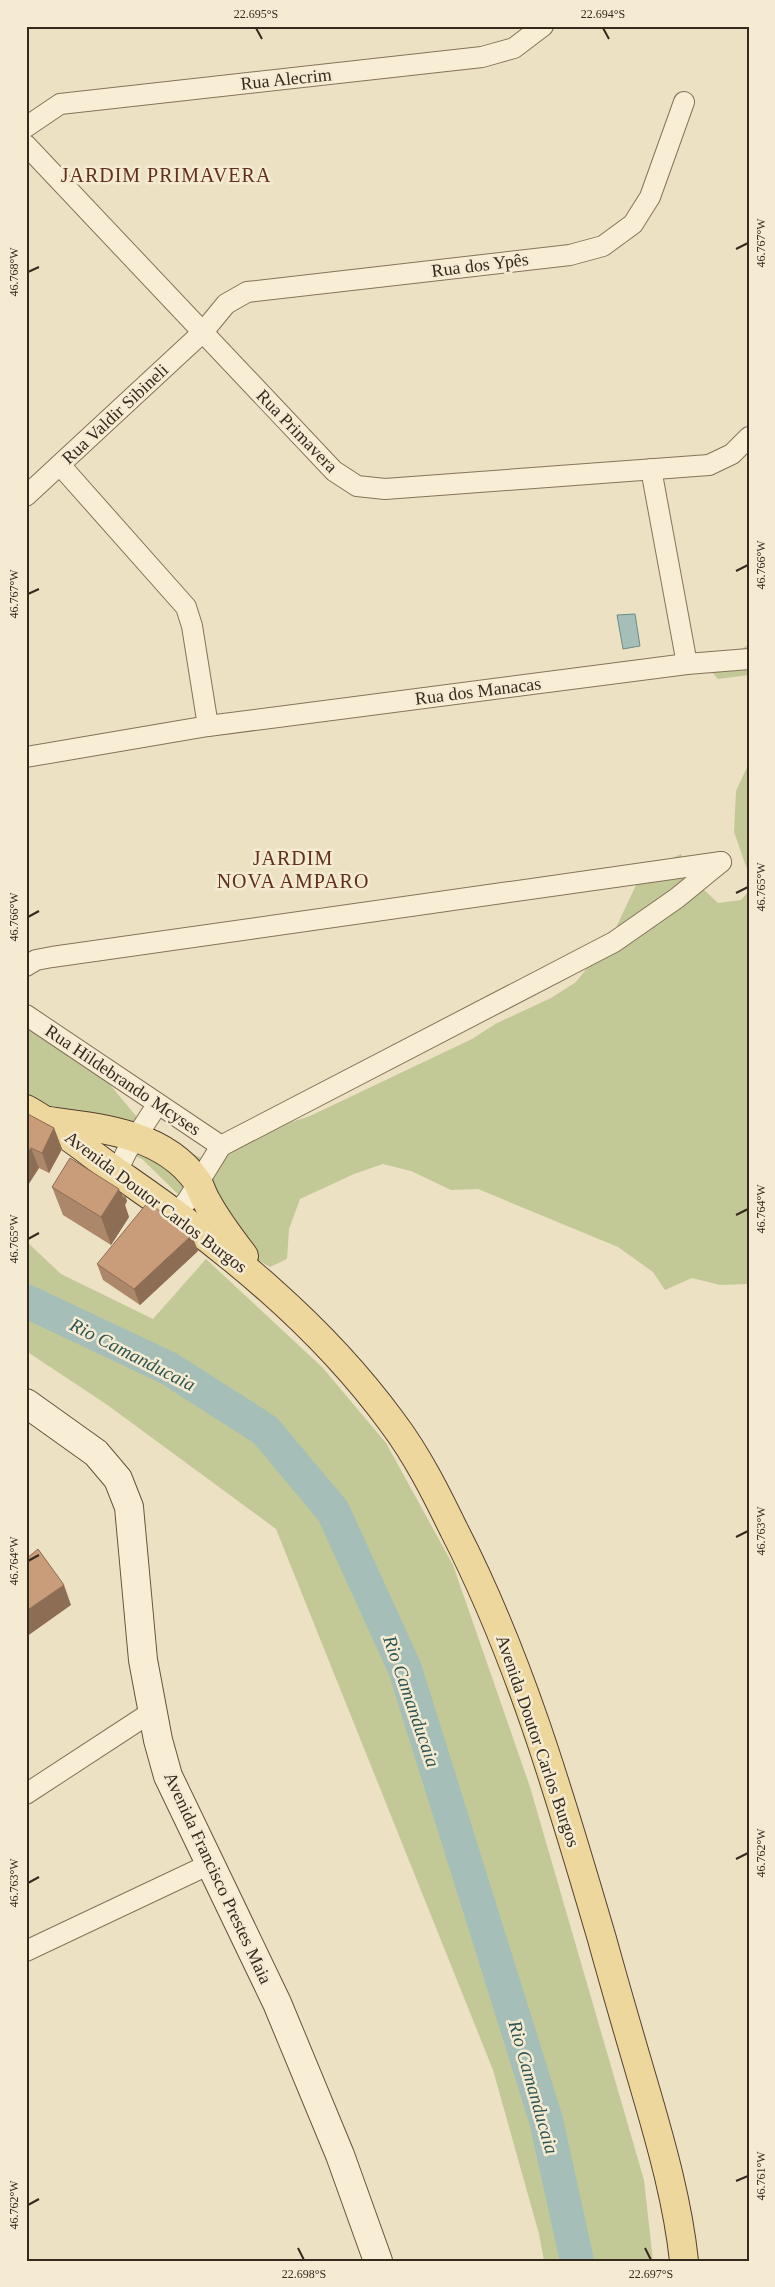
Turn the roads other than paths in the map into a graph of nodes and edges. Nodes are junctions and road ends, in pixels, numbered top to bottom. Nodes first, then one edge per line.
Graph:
1 (543, 26) edge
2 (684, 102) dead end
3 (26, 127) edge
4 (26, 145) edge
5 (203, 332) junction
6 (749, 436) edge
7 (60, 465) junction
8 (651, 469) junction
9 (26, 496) edge
10 (749, 658) edge
11 (687, 664) junction
12 (208, 726) junction
13 (26, 758) edge
14 (26, 966) edge
15 (26, 1015) edge
16 (158, 1105) junction
17 (37, 1115) edge
18 (136, 1138) junction
19 (220, 1146) junction
20 (116, 1173) junction
21 (197, 1182) junction
22 (176, 1213) junction
23 (264, 1284) junction
24 (26, 1403) edge
25 (153, 1711) junction
26 (26, 1794) edge
27 (210, 1864) junction
28 (26, 1951) edge
29 (378, 2261) edge
30 (684, 2261) edge

1 - 3 street, Rua Alecrim
2 - 5 street, Rua dos Ypês
4 - 5 street, Rua Primavera
5 - 7 street, Rua Valdir Sibineli
5 - 8 street, Rua Primavera
6 - 8 street, Rua Primavera
7 - 9 street, Rua Valdir Sibineli
7 - 12 street
8 - 11 street
10 - 11 street, Rua dos Manacas
11 - 12 street, Rua dos Manacas
12 - 13 street, Rua dos Manacas
14 - 19 street
15 - 16 street, Rua Hildebrando Mcyses
16 - 18 street
16 - 19 street, Rua Hildebrando Mcyses
17 - 18 main road, Avenida Doutor Carlos Burgos
17 - 20 main road, Avenida Doutor Carlos Burgos
18 - 20 street
18 - 21 main road, Avenida Doutor Carlos Burgos
19 - 21 street
20 - 22 main road, Avenida Doutor Carlos Burgos
21 - 22 street
21 - 23 main road, Avenida Doutor Carlos Burgos
22 - 23 main road, Avenida Doutor Carlos Burgos
23 - 30 main road, Avenida Doutor Carlos Burgos
24 - 25 street, Avenida Francisco Prestes Maia
25 - 26 street
25 - 27 street, Avenida Francisco Prestes Maia
27 - 28 street
27 - 29 street, Avenida Francisco Prestes Maia

